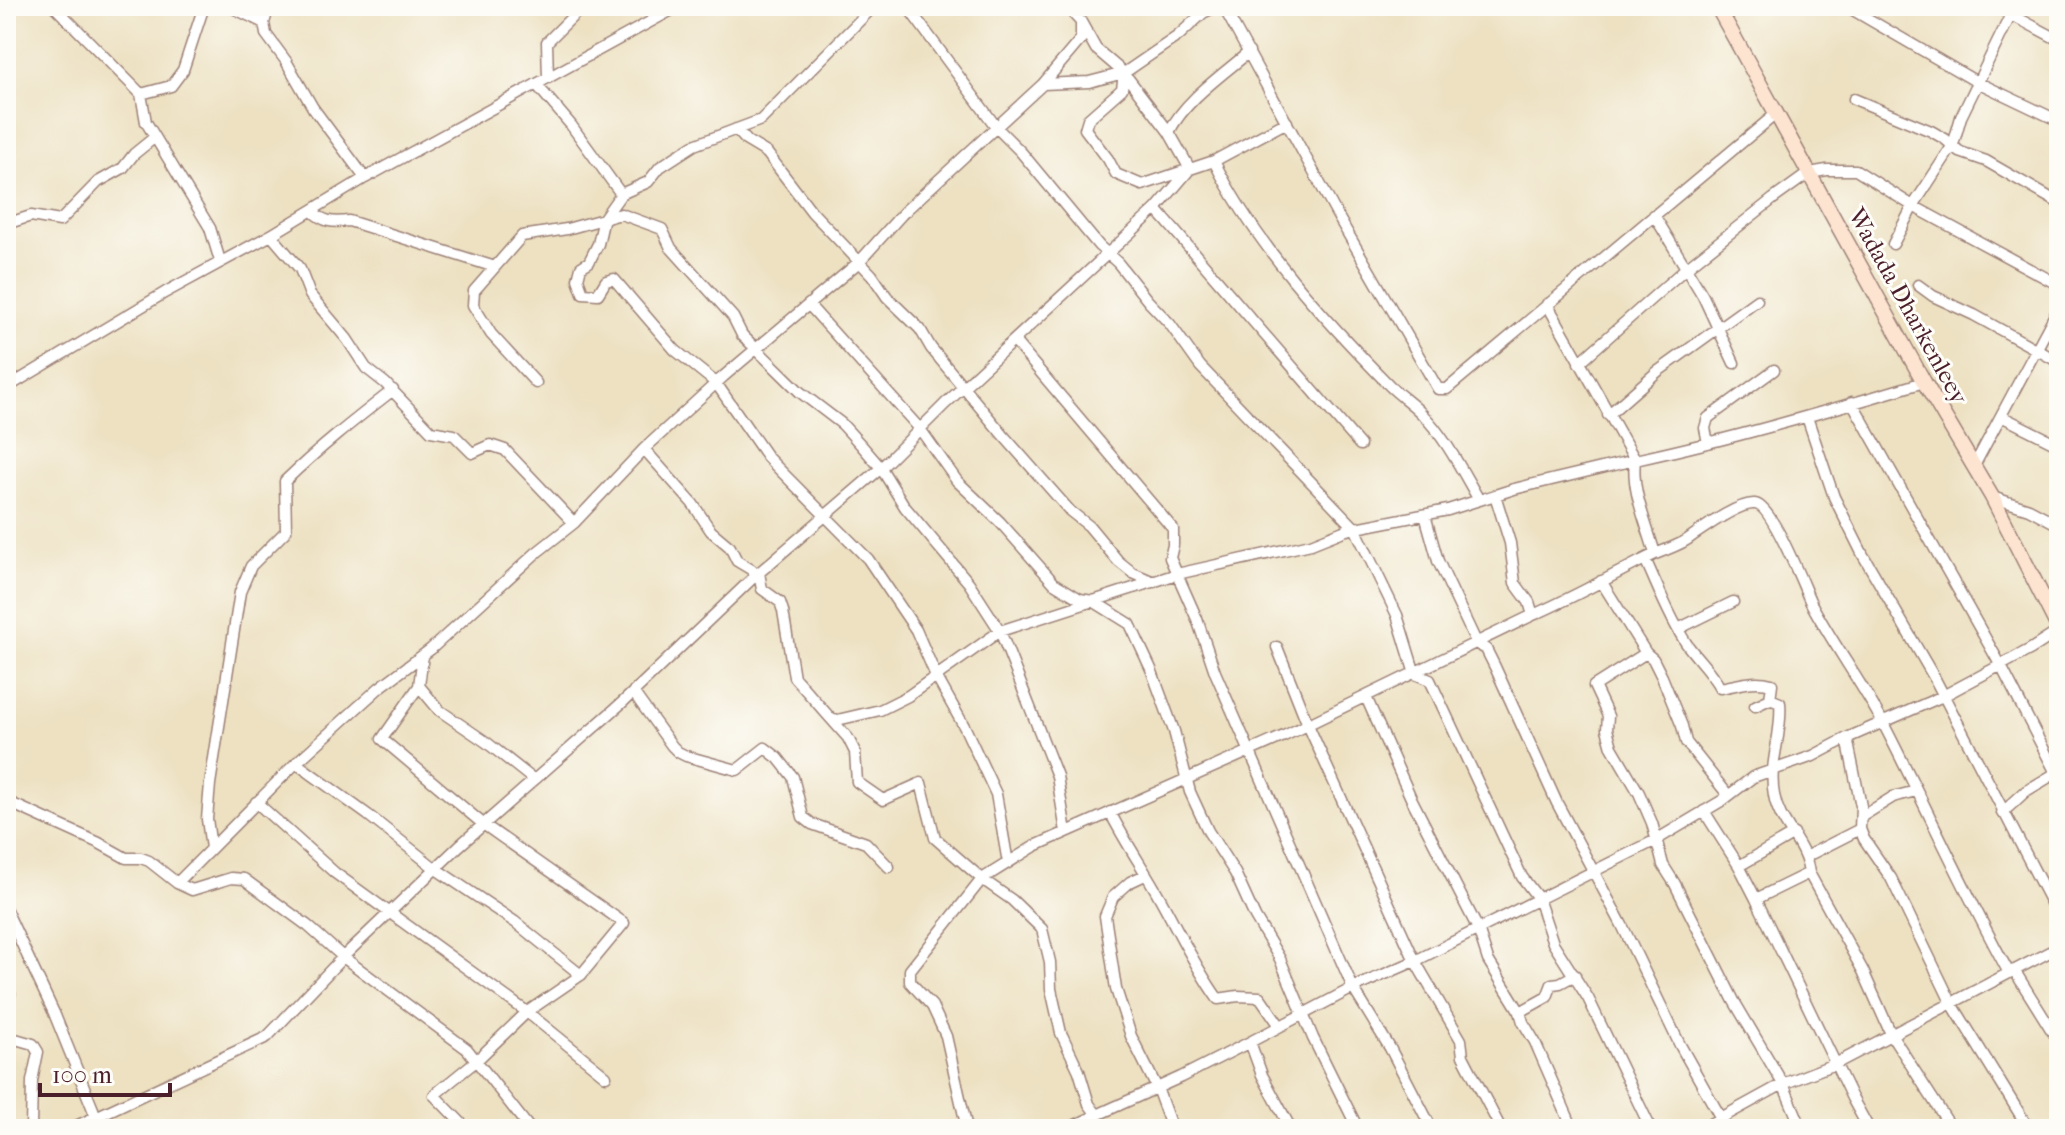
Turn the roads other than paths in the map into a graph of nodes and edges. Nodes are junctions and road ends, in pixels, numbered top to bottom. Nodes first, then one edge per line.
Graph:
1 (54, 6) edge
2 (204, 6) edge
3 (229, 6) edge
4 (269, 6) edge
5 (583, 6) edge
6 (679, 6) edge
7 (874, 6) edge
8 (907, 6) edge
9 (1066, 6) edge
10 (1220, 6) edge
11 (1717, 6) edge
12 (1846, 6) edge
13 (1995, 6) edge
14 (2012, 10) edge
15 (1081, 22) junction
16 (264, 23) junction
17 (2059, 40) edge
18 (1249, 52) junction
19 (1124, 73) junction
20 (548, 78) junction
21 (1977, 82) junction
22 (536, 84) junction
23 (1043, 84) junction
24 (141, 94) junction
25 (1854, 99) dead end
26 (1777, 113) junction
27 (2059, 121) edge
28 (1287, 122) junction
29 (997, 128) junction
30 (736, 129) junction
31 (1169, 132) junction
32 (155, 137) junction
33 (1953, 145) junction
34 (1214, 161) junction
35 (1190, 169) junction
36 (1809, 173) junction
37 (365, 178) junction
38 (621, 194) junction
39 (2059, 203) edge
40 (1913, 206) junction
41 (1156, 209) junction
42 (312, 211) junction
43 (1654, 215) junction
44 (604, 218) junction
45 (6, 224) edge
46 (271, 235) junction
47 (1893, 244) dead end
48 (1108, 255) junction
49 (220, 261) junction
50 (859, 262) junction
51 (495, 267) junction
52 (1686, 268) junction
53 (1918, 285) dead end
54 (2059, 285) edge
55 (1757, 300) dead end
56 (1547, 304) junction
57 (809, 305) junction
58 (2059, 307) edge
59 (1719, 328) junction
60 (1015, 342) junction
61 (756, 349) junction
62 (2036, 350) junction
63 (2059, 362) edge
64 (1579, 363) junction
65 (1734, 363) dead end
66 (1774, 370) dead end
67 (1924, 382) junction
68 (536, 383) dead end
69 (716, 383) junction
70 (965, 386) junction
71 (6, 388) edge
72 (393, 390) junction
73 (1852, 402) junction
74 (1608, 415) junction
75 (2001, 416) junction
76 (1807, 417) junction
77 (920, 429) junction
78 (1708, 443) junction
79 (1360, 445) dead end
80 (2059, 445) edge
81 (644, 449) junction
82 (1635, 460) junction
83 (1974, 466) junction
84 (881, 468) junction
85 (1495, 495) junction
86 (1992, 497) junction
87 (1479, 500) junction
88 (1425, 515) junction
89 (824, 517) junction
90 (574, 523) junction
91 (2059, 525) edge
92 (1355, 528) junction
93 (1650, 556) junction
94 (757, 574) junction
95 (1177, 574) junction
96 (1601, 581) junction
97 (1154, 582) junction
98 (1093, 601) junction
99 (1733, 602) dead end
100 (1533, 615) junction
101 (1678, 629) junction
102 (2059, 630) edge
103 (1000, 631) junction
104 (1477, 644) junction
105 (1277, 647) dead end
106 (1646, 653) junction
107 (423, 655) junction
108 (2001, 666) junction
109 (1415, 674) junction
110 (936, 676) junction
111 (419, 686) junction
112 (633, 692) junction
113 (1943, 696) junction
114 (1366, 697) junction
115 (1770, 699) junction
116 (1755, 706) dead end
117 (833, 721) junction
118 (1883, 723) junction
119 (1308, 725) junction
120 (1847, 738) junction
121 (1250, 751) junction
122 (296, 763) junction
123 (1772, 771) junction
124 (2058, 776) edge
125 (1188, 778) junction
126 (534, 780) junction
127 (1916, 791) junction
128 (1728, 795) junction
129 (6, 801) edge
130 (256, 802) junction
131 (1704, 811) junction
132 (1110, 812) junction
133 (2002, 813) junction
134 (1861, 823) junction
135 (483, 824) junction
136 (1066, 832) junction
137 (1794, 834) junction
138 (1656, 840) junction
139 (211, 848) junction
140 (1807, 856) junction
141 (1008, 863) junction
142 (1739, 866) junction
143 (889, 867) dead end
144 (436, 869) junction
145 (1592, 872) junction
146 (1809, 873) junction
147 (1145, 875) junction
148 (982, 879) junction
149 (177, 883) junction
150 (1538, 898) junction
151 (1756, 899) junction
152 (6, 910) edge
153 (390, 911) junction
154 (2059, 918) edge
155 (1478, 929) junction
156 (2059, 947) edge
157 (343, 957) junction
158 (1415, 961) junction
159 (2012, 971) junction
160 (581, 975) junction
161 (1575, 975) junction
162 (6, 987) edge
163 (1353, 988) junction
164 (6, 1001) edge
165 (1951, 1002) junction
166 (527, 1012) junction
167 (1520, 1012) junction
168 (1304, 1015) junction
169 (1280, 1026) junction
170 (6, 1029) edge
171 (1891, 1034) junction
172 (1250, 1042) junction
173 (2059, 1042) edge
174 (476, 1061) junction
175 (1837, 1063) junction
176 (606, 1076) dead end
177 (1783, 1084) junction
178 (1157, 1088) junction
179 (1097, 1115) junction
180 (95, 1117) junction
181 (1725, 1124) edge
182 (31, 1129) edge
183 (70, 1129) edge
184 (101, 1129) edge
185 (467, 1129) edge
186 (530, 1129) edge
187 (967, 1129) edge
188 (1067, 1129) edge
189 (1172, 1129) edge
190 (1291, 1129) edge
191 (1358, 1129) edge
192 (1432, 1129) edge
193 (1501, 1129) edge
194 (1573, 1129) edge
195 (1651, 1129) edge
196 (1701, 1129) edge
197 (1802, 1129) edge
198 (1869, 1129) edge
199 (1952, 1129) edge
200 (2029, 1129) edge

1 - 24 street
2 - 24 street
3 - 16 street
4 - 16 street
5 - 20 street
6 - 20 street
7 - 30 street
8 - 29 street
9 - 15 street
10 - 18 street
10 - 19 street
11 - 26 main road, Wadada Dharkenleey
12 - 21 street
13 - 14 street
14 - 17 street
14 - 21 street
15 - 19 street
15 - 23 street
16 - 37 street
18 - 28 street
18 - 31 street
19 - 23 street
19 - 31 street
19 - 35 street
20 - 22 street
21 - 27 street
21 - 33 street
22 - 37 street
22 - 38 street
23 - 29 street
24 - 32 street
25 - 33 street
26 - 36 main road, Wadada Dharkenleey
26 - 43 street
28 - 34 street
28 - 56 street
29 - 48 street
29 - 50 street
30 - 38 street
30 - 50 street
31 - 35 street
32 - 45 street
32 - 49 street
33 - 39 street
33 - 40 street
34 - 35 street
34 - 87 street
35 - 41 street
36 - 40 street
36 - 52 street
36 - 67 main road, Wadada Dharkenleey
37 - 42 street
38 - 44 street
40 - 47 street
40 - 54 street
41 - 48 street
41 - 79 street
42 - 46 street
42 - 51 street
43 - 52 street
43 - 56 street
44 - 51 street
44 - 61 street
44 - 69 street
46 - 49 street
46 - 72 street
48 - 60 street
48 - 92 street
49 - 71 street
50 - 57 street
50 - 70 street
51 - 68 street
52 - 59 street
52 - 64 street
53 - 62 street
55 - 59 street
56 - 64 street
57 - 61 street
57 - 77 street
58 - 62 street
59 - 65 street
59 - 74 street
60 - 70 street
60 - 95 street
61 - 69 street
61 - 84 street
62 - 63 street
62 - 75 street
64 - 74 street
66 - 78 street
67 - 73 street
67 - 83 main road, Wadada Dharkenleey
69 - 81 street
69 - 89 street
70 - 77 street
70 - 97 street
72 - 90 street
72 - 139 street
73 - 76 street
73 - 108 street
74 - 82 street
75 - 80 street
75 - 83 street
76 - 78 street
76 - 113 street
77 - 84 street
77 - 98 street
78 - 82 street
81 - 90 street
81 - 94 street
82 - 85 street
82 - 93 street
83 - 86 main road, Wadada Dharkenleey
84 - 89 street
84 - 103 street
85 - 87 street
85 - 100 street
86 - 91 street
86 - 102 main road, Wadada Dharkenleey
87 - 88 street
88 - 92 street
88 - 104 street
89 - 94 street
89 - 110 street
90 - 107 street
92 - 95 street
92 - 109 street
93 - 96 street
93 - 101 street
93 - 118 street
94 - 112 street
94 - 117 street
95 - 97 street
95 - 121 street
96 - 100 street
96 - 106 street
97 - 98 street
98 - 103 street
98 - 125 street
99 - 101 street
100 - 104 street
101 - 115 street
102 - 108 street
103 - 110 street
103 - 136 street
104 - 109 street
104 - 145 street
105 - 119 street
106 - 128 street
106 - 138 street
107 - 111 street
107 - 122 street
108 - 113 street
108 - 124 street
109 - 114 street
109 - 150 street
110 - 117 street
110 - 141 street
111 - 126 street
111 - 135 street
112 - 126 street
112 - 143 street
113 - 118 street
113 - 133 street
114 - 119 street
114 - 155 street
115 - 116 street
115 - 123 street
117 - 148 street
118 - 120 street
118 - 127 street
119 - 121 street
119 - 158 street
120 - 123 street
120 - 134 street
121 - 125 street
121 - 163 street
122 - 130 street
122 - 144 street
123 - 128 street
123 - 137 street
124 - 133 street
125 - 132 street
125 - 168 street
126 - 135 street
127 - 134 street
127 - 159 street
128 - 131 street
129 - 149 street
130 - 139 street
130 - 153 street
131 - 138 street
131 - 142 street
132 - 136 street
132 - 147 street
133 - 154 street
134 - 140 street
134 - 165 street
135 - 144 street
135 - 160 street
136 - 141 street
137 - 140 street
137 - 142 street
138 - 145 street
138 - 177 street
139 - 149 street
140 - 146 street
141 - 148 street
142 - 151 street
144 - 153 street
144 - 160 street
145 - 150 street
145 - 181 street
146 - 151 street
146 - 171 street
147 - 169 street
147 - 178 street
148 - 179 street
148 - 187 street
149 - 157 street
150 - 155 street
150 - 161 street
151 - 175 street
152 - 180 street
153 - 157 street
153 - 166 street
155 - 158 street
155 - 167 street
156 - 159 street
157 - 174 street
157 - 180 street
158 - 163 street
158 - 193 street
159 - 165 street
159 - 173 street
160 - 166 street
161 - 167 street
161 - 195 street
162 - 164 street
163 - 168 street
163 - 192 street
165 - 171 street
165 - 200 street
166 - 174 street
166 - 176 street
167 - 194 street
168 - 169 street
168 - 191 street
169 - 172 street
170 - 182 street
171 - 175 street
171 - 199 street
172 - 178 street
172 - 190 street
174 - 185 street
174 - 186 street
175 - 177 street
175 - 198 street
177 - 181 street
177 - 197 street
178 - 179 street
178 - 189 street
179 - 188 street
180 - 183 street
180 - 184 street
181 - 196 street

